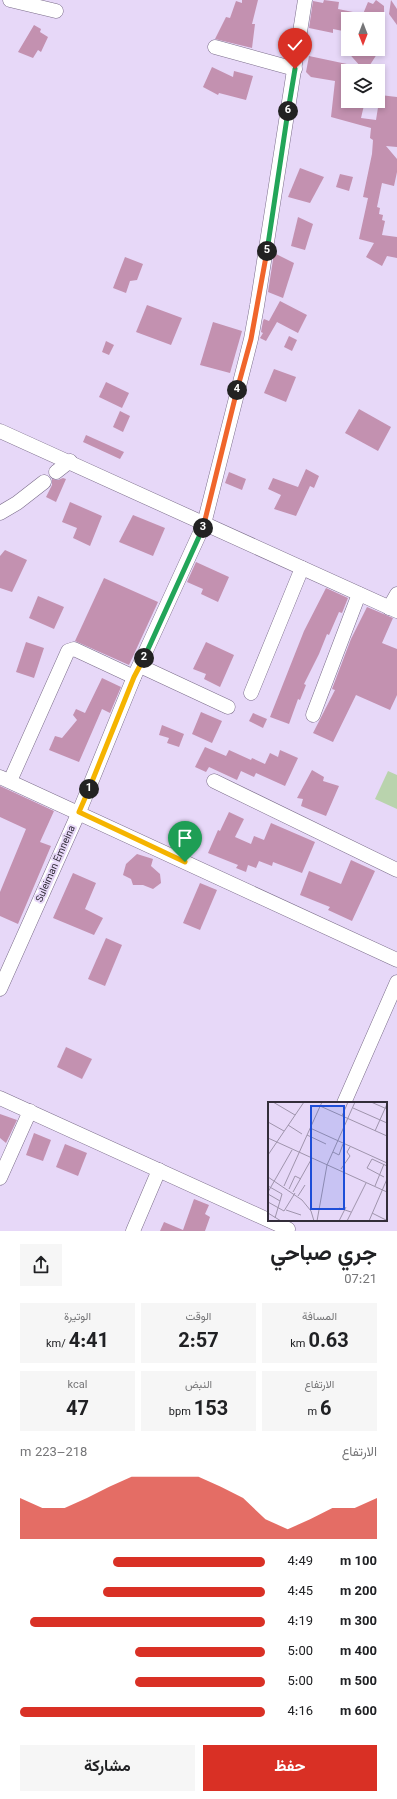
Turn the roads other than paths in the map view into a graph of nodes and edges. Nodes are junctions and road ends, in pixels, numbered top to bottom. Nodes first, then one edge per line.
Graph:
1 (10, 0) edge
2 (305, 0) edge
3 (56, 11) dead end
4 (215, 47) dead end
5 (295, 69) junction
6 (0, 431) edge
7 (70, 461) junction
8 (56, 472) dead end
9 (44, 482) dead end
10 (0, 513) edge
11 (204, 524) junction
12 (302, 568) junction
13 (359, 594) junction
14 (397, 594) edge
15 (393, 610) edge
16 (137, 672) junction
17 (250, 693) dead end
18 (228, 707) dead end
19 (313, 715) dead end
20 (5, 779) edge
21 (214, 781) dead end
22 (79, 812) junction
23 (397, 870) edge
24 (397, 960) edge
25 (397, 982) edge
26 (0, 989) edge
27 (0, 1098) edge
28 (344, 1102) edge
29 (30, 1111) junction
30 (159, 1170) junction
31 (0, 1178) edge
32 (268, 1218) edge
33 (275, 1221) edge
34 (289, 1227) edge
35 (132, 1231) edge

1 - 3 street
2 - 5 street, Suleiman Emneina
4 - 5 street
5 - 11 street, Suleiman Emneina
6 - 7 street
7 - 8 street
7 - 11 street
9 - 10 street
11 - 12 street
11 - 16 street, Suleiman Emneina
12 - 13 street
12 - 17 street
13 - 15 street
13 - 19 street
14 - 15 street
16 - 18 street
16 - 20 street
16 - 22 street, Suleiman Emneina
20 - 22 street
21 - 23 street
22 - 24 street
22 - 26 street, Suleiman Emneina
25 - 28 street
27 - 29 street
29 - 30 street
29 - 31 street
30 - 32 street
30 - 35 street
33 - 34 street

